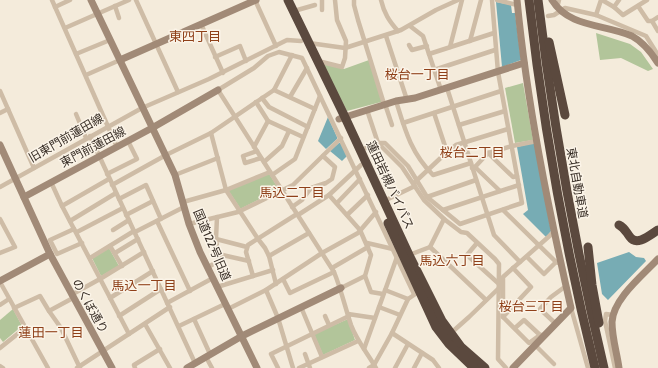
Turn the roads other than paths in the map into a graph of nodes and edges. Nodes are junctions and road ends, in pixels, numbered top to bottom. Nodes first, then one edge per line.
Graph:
1 (52, 0) edge
2 (70, 0) edge
3 (91, 0) edge
4 (129, 0) edge
5 (136, 0) edge
6 (256, 0) edge
7 (282, 0) edge
8 (288, 0) edge
9 (322, 0) edge
10 (335, 0) edge
11 (354, 0) edge
12 (381, 0) edge
13 (458, 0) edge
14 (462, 0) edge
15 (481, 0) edge
16 (492, 0) edge
17 (497, 0) edge
18 (529, 0) edge
19 (538, 0) edge
20 (552, 0) edge
21 (559, 0) edge
22 (601, 0) edge
23 (619, 0) edge
24 (647, 0) edge
25 (517, 2) edge
26 (315, 5) dead end
27 (114, 6) junction
28 (638, 6) junction
29 (55, 7) junction
30 (614, 7) junction
31 (322, 10) dead end
32 (559, 10) junction
33 (294, 11) junction
34 (98, 13) junction
35 (596, 15) junction
36 (548, 16) dead end
37 (658, 17) edge
38 (119, 18) dead end
39 (652, 21) junction
40 (201, 24) junction
41 (410, 26) junction
42 (65, 28) junction
43 (658, 31) edge
44 (398, 32) junction
45 (494, 33) junction
46 (386, 36) junction
47 (110, 40) junction
48 (470, 41) junction
49 (305, 42) junction
50 (366, 42) junction
51 (156, 44) junction
52 (276, 45) junction
53 (409, 45) dead end
54 (426, 46) junction
55 (658, 46) edge
56 (450, 47) junction
57 (345, 48) junction
58 (495, 50) junction
59 (279, 52) junction
60 (657, 53) edge
61 (76, 54) junction
62 (429, 54) junction
63 (292, 55) junction
64 (215, 57) junction
65 (120, 60) junction
66 (246, 61) junction
67 (318, 61) junction
68 (524, 63) junction
69 (658, 63) edge
70 (307, 68) junction
71 (434, 70) junction
72 (498, 72) junction
73 (222, 73) junction
74 (86, 75) junction
75 (444, 89) junction
76 (218, 90) junction
77 (274, 90) junction
78 (0, 91) edge
79 (501, 91) junction
80 (178, 92) junction
81 (320, 96) junction
82 (290, 97) junction
83 (262, 98) junction
84 (407, 100) junction
85 (396, 101) junction
86 (256, 102) junction
87 (385, 104) junction
88 (453, 107) junction
89 (142, 108) junction
90 (8, 109) junction
91 (315, 109) junction
92 (367, 110) junction
93 (505, 111) junction
94 (0, 113) edge
95 (434, 113) junction
96 (76, 114) dead end
97 (565, 115) dead end
98 (235, 116) junction
99 (342, 118) junction
100 (268, 121) junction
101 (402, 123) junction
102 (392, 124) dead end
103 (459, 124) junction
104 (108, 126) junction
105 (308, 127) junction
106 (152, 128) junction
107 (508, 129) junction
108 (289, 130) junction
109 (211, 133) junction
110 (88, 137) junction
111 (303, 137) junction
112 (341, 138) junction
113 (128, 141) junction
114 (537, 141) junction
115 (464, 142) junction
116 (378, 143) junction
117 (0, 145) edge
118 (512, 146) junction
119 (117, 147) junction
120 (256, 149) junction
121 (361, 150) junction
122 (447, 152) junction
123 (488, 153) junction
124 (166, 155) junction
125 (323, 156) junction
126 (99, 157) junction
127 (218, 158) junction
128 (263, 160) junction
129 (473, 166) junction
130 (358, 167) junction
131 (34, 168) junction
132 (428, 171) junction
133 (271, 173) junction
134 (175, 175) junction
135 (517, 176) junction
136 (108, 177) junction
137 (15, 178) junction
138 (360, 179) junction
139 (476, 180) junction
140 (51, 182) junction
141 (415, 183) junction
142 (112, 185) junction
143 (519, 186) junction
144 (0, 187) edge
145 (226, 190) junction
146 (282, 190) junction
147 (500, 191) junction
148 (116, 194) junction
149 (329, 195) junction
150 (368, 196) junction
151 (24, 197) junction
152 (427, 197) junction
153 (481, 198) junction
154 (119, 199) junction
155 (153, 201) junction
156 (384, 201) junction
157 (337, 203) junction
158 (184, 204) junction
159 (62, 206) junction
160 (292, 207) junction
161 (123, 208) junction
162 (443, 210) junction
163 (503, 210) junction
164 (240, 211) junction
165 (376, 212) junction
166 (126, 215) junction
167 (297, 215) junction
168 (347, 215) junction
169 (487, 215) junction
170 (217, 218) junction
171 (0, 219) edge
172 (444, 219) junction
173 (129, 220) junction
174 (159, 220) junction
175 (70, 221) junction
176 (629, 222) dead end
177 (189, 224) junction
178 (658, 224) edge
179 (619, 225) dead end
180 (75, 230) junction
181 (114, 230) dead end
182 (360, 230) junction
183 (658, 230) edge
184 (134, 232) junction
185 (554, 232) junction
186 (309, 233) junction
187 (138, 239) junction
188 (216, 239) junction
189 (258, 239) junction
190 (82, 242) junction
191 (477, 243) junction
192 (368, 245) junction
193 (538, 245) junction
194 (110, 246) junction
195 (247, 247) junction
196 (430, 247) junction
197 (588, 247) dead end
198 (393, 249) junction
199 (144, 252) junction
200 (0, 253) edge
201 (115, 253) junction
202 (322, 253) junction
203 (50, 254) junction
204 (218, 254) junction
205 (409, 255) junction
206 (269, 256) junction
207 (397, 257) junction
208 (527, 257) junction
209 (90, 258) junction
210 (658, 259) edge
211 (249, 261) junction
212 (520, 262) junction
213 (559, 263) junction
214 (122, 266) junction
215 (208, 267) junction
216 (513, 268) junction
217 (273, 270) junction
218 (333, 270) junction
219 (153, 271) junction
220 (253, 276) junction
221 (365, 276) junction
222 (213, 278) junction
223 (100, 279) junction
224 (283, 279) junction
225 (0, 281) edge
226 (276, 284) junction
227 (499, 286) junction
228 (566, 286) junction
229 (217, 287) junction
230 (341, 288) junction
231 (161, 289) junction
232 (266, 290) junction
233 (190, 291) junction
234 (420, 291) junction
235 (384, 292) junction
236 (72, 296) junction
237 (110, 298) junction
238 (9, 299) junction
239 (408, 299) junction
240 (486, 300) junction
241 (0, 305) edge
242 (169, 305) junction
243 (227, 306) junction
244 (301, 307) junction
245 (14, 308) junction
246 (379, 308) junction
247 (571, 308) junction
248 (49, 311) junction
249 (348, 315) junction
250 (400, 315) junction
251 (613, 315) junction
252 (119, 316) junction
253 (325, 316) dead end
254 (503, 316) junction
255 (194, 318) junction
256 (278, 318) junction
257 (375, 318) junction
258 (145, 324) junction
259 (556, 324) junction
260 (330, 325) junction
261 (179, 326) junction
262 (25, 328) junction
263 (515, 328) junction
264 (312, 333) junction
265 (392, 333) junction
266 (450, 333) junction
267 (129, 334) junction
268 (543, 335) junction
269 (242, 336) junction
270 (0, 340) edge
271 (358, 341) junction
272 (408, 344) junction
273 (535, 345) junction
274 (2, 346) edge
275 (287, 346) junction
276 (160, 349) junction
277 (364, 349) junction
278 (103, 351) junction
279 (422, 353) junction
280 (305, 354) dead end
281 (208, 356) junction
282 (322, 357) junction
283 (195, 363) junction
284 (554, 364) dead end
285 (0, 366) edge
286 (309, 366) edge
287 (373, 367) edge
288 (436, 367) edge
289 (3, 368) edge
290 (48, 368) edge
291 (79, 368) edge
292 (112, 368) edge
293 (135, 368) edge
294 (170, 368) edge
295 (187, 368) edge
296 (212, 368) edge
297 (257, 368) edge
298 (278, 368) edge
299 (293, 368) edge
300 (299, 368) edge
301 (395, 368) edge
302 (414, 368) edge
303 (473, 368) edge
304 (485, 368) edge
305 (506, 368) edge
306 (513, 368) edge
307 (588, 368) edge
308 (595, 368) edge
309 (605, 368) edge
310 (615, 368) edge
311 (619, 368) edge

1 - 29 street
2 - 29 street
3 - 34 street
4 - 27 street
5 - 51 street
6 - 40 street
6 - 52 street
7 - 49 highway, 蓮田岩槻バイパス
8 - 33 highway, 蓮田岩槻バイパス
9 - 31 street
10 - 57 street
11 - 50 street
12 - 44 street
13 - 41 street
14 - 56 street
15 - 48 street
16 - 45 street
17 - 25 street
18 - 308 highway, 東北自動車道
19 - 97 highway
19 - 309 highway, 東北自動車道
20 - 32 street
21 - 32 street
22 - 30 street
22 - 35 street
23 - 30 street
24 - 28 street
25 - 68 street
26 - 33 street
27 - 34 street
27 - 38 street
28 - 30 street
28 - 39 street
29 - 42 street
32 - 35 street
32 - 36 street
32 - 69 street
33 - 49 highway, 蓮田岩槻バイパス
34 - 42 street
34 - 47 street
35 - 60 street
37 - 39 street
39 - 43 street
40 - 51 street
40 - 64 street
41 - 44 street
41 - 54 street
42 - 61 street
44 - 46 street
45 - 48 street
45 - 58 street
46 - 50 street
46 - 84 street
47 - 61 street
47 - 65 street
48 - 56 street
49 - 52 street, 旧東門前蓮田線
49 - 57 street, 旧東門前蓮田線
49 - 67 highway, 蓮田岩槻バイパス
49 - 99 highway, 蓮田岩槻バイパス
50 - 57 street
50 - 87 street
51 - 65 street
51 - 80 street
52 - 59 street
52 - 66 street, 旧東門前蓮田線
53 - 54 street
54 - 62 street
55 - 60 street
56 - 62 street
57 - 67 street
58 - 71 street
58 - 72 street
59 - 63 street
59 - 76 street
61 - 74 street
62 - 71 street
63 - 70 street
63 - 77 street
64 - 66 street
64 - 73 street
65 - 74 street
65 - 89 street
66 - 73 street, 旧東門前蓮田線
67 - 99 highway, 蓮田岩槻バイパス
68 - 72 street
68 - 114 street
70 - 81 street
70 - 82 street
71 - 75 street
72 - 75 street
72 - 79 street
73 - 80 street, 旧東門前蓮田線
74 - 104 street
75 - 84 street
75 - 88 street
76 - 98 street
76 - 106 street, 東門前蓮田線
77 - 82 street
77 - 83 street
78 - 90 street
79 - 88 street
79 - 93 street
80 - 89 street, 旧東門前蓮田線
81 - 91 street
81 - 112 street
82 - 91 street
83 - 86 street
83 - 105 street
84 - 85 street
85 - 87 street
85 - 101 street
86 - 98 street
86 - 100 street
87 - 92 street
87 - 102 street
88 - 95 street
88 - 103 street
89 - 104 street, 旧東門前蓮田線
89 - 106 street
90 - 94 street
90 - 131 street
91 - 105 street
92 - 99 street
92 - 116 street
93 - 103 street
93 - 107 street
95 - 101 street
95 - 122 street
96 - 110 street
98 - 109 street
98 - 120 street
99 - 121 highway, 蓮田岩槻バイパス
99 - 130 highway, 蓮田岩槻バイパス
100 - 108 street
100 - 120 street
101 - 132 street
103 - 115 street
104 - 110 street, 旧東門前蓮田線
104 - 119 street
105 - 111 street
106 - 113 street, 東門前蓮田線
106 - 124 street, 国道122号旧道
107 - 115 street
107 - 118 street
108 - 111 street
108 - 128 street
109 - 124 street
109 - 127 street
110 - 126 street
110 - 131 street, 旧東門前蓮田線
111 - 133 street
112 - 125 street
112 - 130 street
113 - 119 street, 東門前蓮田線
113 - 136 street
114 - 118 street
114 - 185 street
115 - 122 street
115 - 129 street
116 - 121 street
116 - 141 street
117 - 137 street
118 - 123 street
118 - 135 street
119 - 126 street, 東門前蓮田線
120 - 128 street
120 - 128 street
121 - 156 highway, 蓮田岩槻バイパス
122 - 132 street
123 - 129 street
123 - 135 street
124 - 134 street, 国道122号旧道
124 - 142 street
125 - 146 street
125 - 160 street
126 - 136 street
126 - 140 street, 東門前蓮田線
127 - 134 street
127 - 145 street
128 - 133 street
129 - 132 street
129 - 139 street
129 - 147 street
130 - 138 street
130 - 149 street
130 - 234 highway, 蓮田岩槻バイパス
131 - 137 street, 旧東門前蓮田線
132 - 141 street
133 - 145 street
133 - 146 street
134 - 158 street, 国道122号旧道
135 - 143 street
136 - 142 street
136 - 159 street
137 - 144 street, 旧東門前蓮田線
137 - 151 street
138 - 150 street
138 - 157 street
139 - 152 street
139 - 153 street
140 - 151 street, 東門前蓮田線
140 - 159 street
141 - 152 street
141 - 156 street
141 - 172 street
142 - 148 street
143 - 147 street
143 - 163 street
145 - 158 street
145 - 164 street
146 - 160 street
146 - 164 street
147 - 153 street
148 - 154 street
148 - 175 street
149 - 157 street
149 - 167 street
150 - 165 street
150 - 168 street
151 - 203 street
152 - 162 street
153 - 162 street
153 - 169 street
154 - 155 street
154 - 161 street
155 - 166 street
155 - 174 street
156 - 205 highway, 蓮田岩槻バイパス
157 - 168 street
158 - 174 street
158 - 177 street, 国道122号旧道
159 - 175 street
160 - 167 street
161 - 166 street
161 - 180 street
162 - 169 street
163 - 169 street
163 - 193 street
164 - 170 street
164 - 189 street
165 - 182 street
165 - 198 street
166 - 173 street
167 - 186 street
167 - 189 street
168 - 182 street
169 - 212 street
170 - 177 street
170 - 188 street
171 - 200 street
172 - 191 street
172 - 196 street
173 - 181 street
173 - 184 street
174 - 184 street
174 - 233 street
175 - 180 street
176 - 178 highway
177 - 215 street, 国道122号旧道
179 - 183 highway
180 - 190 street
180 - 190 street
182 - 192 street
182 - 202 street
184 - 187 street
184 - 194 street
185 - 193 street
185 - 213 street
186 - 202 street
186 - 206 street
187 - 199 street
187 - 201 street
188 - 195 street
188 - 204 street
189 - 195 street
189 - 206 street
190 - 209 street
191 - 227 street
191 - 227 street
192 - 198 street
192 - 218 street
192 - 221 street
193 - 208 street
193 - 213 street
194 - 201 street
194 - 209 street
195 - 211 street
196 - 205 street
196 - 240 street
197 - 309 highway
198 - 207 street
199 - 214 street
199 - 219 street
201 - 214 street
202 - 218 street
202 - 224 street
203 - 225 street
203 - 236 street, のくぼ通り
204 - 211 street
204 - 215 street
205 - 234 highway, 蓮田岩槻バイパス
206 - 217 street
207 - 234 street
207 - 235 street
208 - 212 street
208 - 213 street
209 - 223 street
210 - 251 street
211 - 220 street
212 - 216 street
213 - 228 street
214 - 223 street
215 - 222 street, 国道122号旧道
216 - 227 street
216 - 254 street
217 - 220 street
217 - 226 street
218 - 224 street
218 - 230 street
219 - 231 street
219 - 237 street
220 - 229 street
221 - 230 street
221 - 235 street
222 - 229 street, 国道122号旧道
222 - 233 street
223 - 236 street
223 - 237 street
224 - 226 street
225 - 238 street
226 - 232 street
227 - 240 street
227 - 254 street
227 - 305 street
228 - 247 street
228 - 259 street
229 - 243 street, 国道122号旧道
230 - 244 street
230 - 249 street
231 - 242 street
231 - 252 street
232 - 243 street
232 - 256 street
233 - 242 street
234 - 239 street
234 - 266 highway, 蓮田岩槻バイパス
234 - 303 highway, 蓮田岩槻バイパス
235 - 239 street
235 - 246 street
236 - 248 street
236 - 278 street, のくぼ通り
237 - 252 street
238 - 241 street
238 - 245 street
239 - 250 street
240 - 266 street
242 - 258 street
242 - 261 street
243 - 255 street
243 - 269 street, 国道122号旧道
244 - 256 street
244 - 264 street
245 - 248 street
245 - 262 street
246 - 250 street
246 - 257 street
247 - 259 street
247 - 307 street
248 - 291 street
249 - 257 street
249 - 260 street
249 - 271 street
250 - 265 street
251 - 310 street
251 - 311 street
252 - 267 street
253 - 260 street
254 - 263 street
255 - 261 street
255 - 281 street
256 - 269 street
256 - 275 street
257 - 277 street
258 - 267 street
258 - 276 street
259 - 268 street
260 - 264 street
261 - 283 street
262 - 274 street
262 - 290 street
263 - 268 street
263 - 268 street
264 - 275 street
264 - 282 street
265 - 272 street
265 - 287 street
266 - 304 highway, 蓮田岩槻バイパス
267 - 278 street
268 - 273 street
269 - 281 street
269 - 297 street, 国道122号旧道
270 - 274 street
271 - 277 street
271 - 282 street
272 - 279 street
272 - 301 street
273 - 284 street
273 - 306 street
275 - 298 street
275 - 299 street
276 - 293 street
276 - 294 street
277 - 287 street
278 - 291 street
278 - 292 street, のくぼ通り
279 - 288 street
279 - 302 street
280 - 286 street
281 - 283 street
281 - 296 street
282 - 286 street
283 - 295 street
285 - 289 street
286 - 300 street

